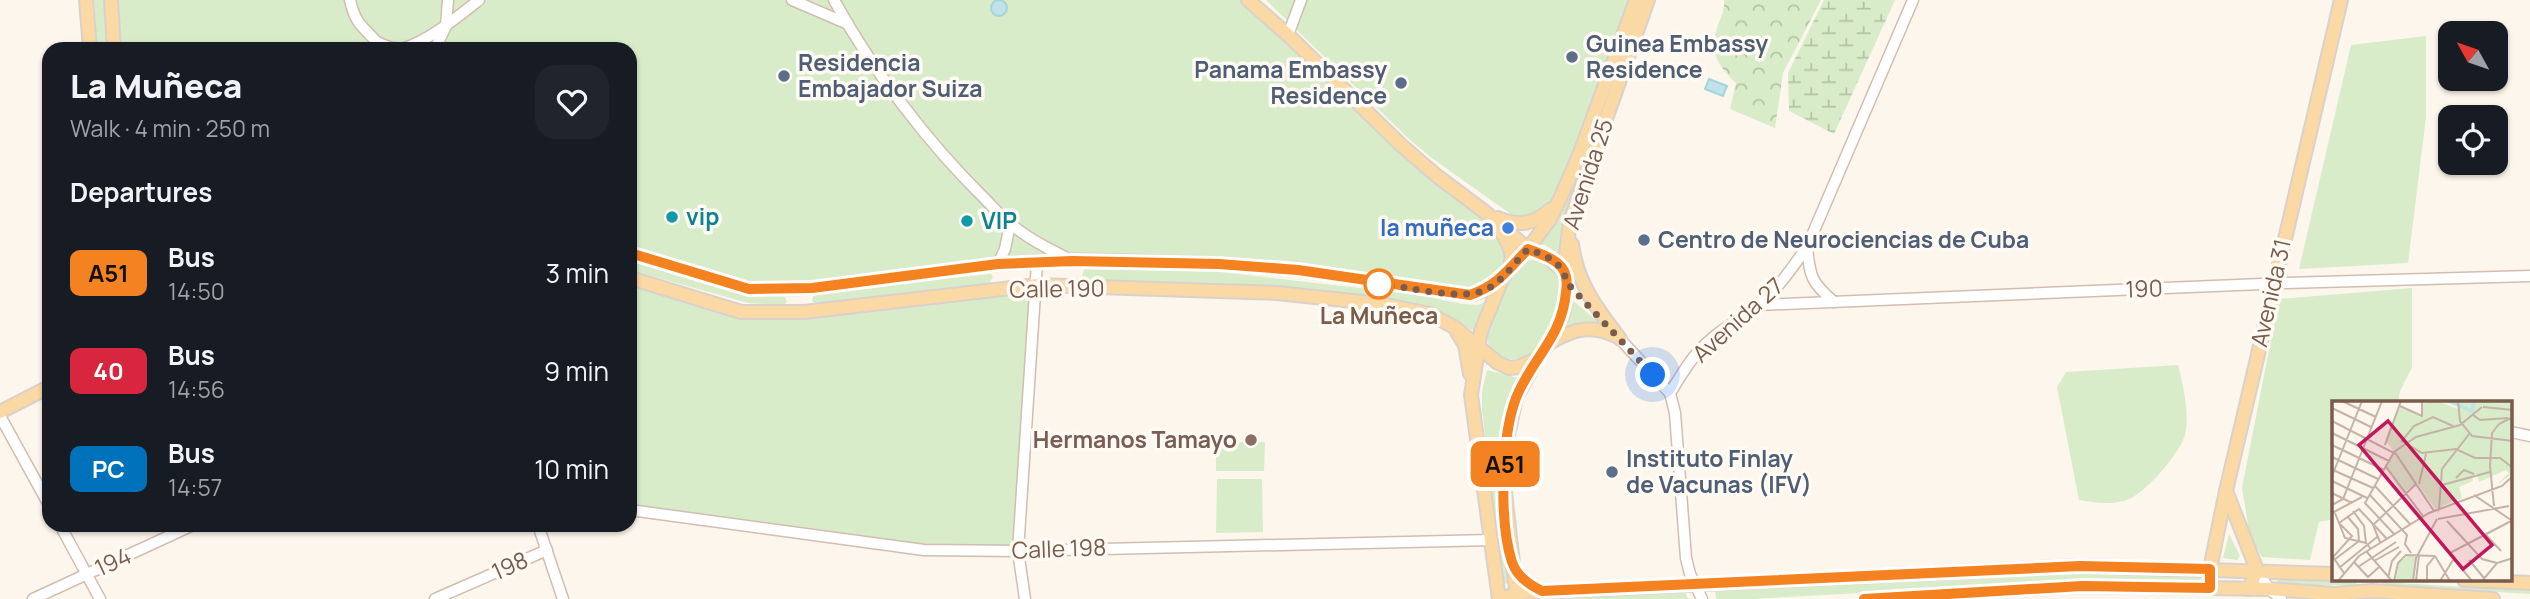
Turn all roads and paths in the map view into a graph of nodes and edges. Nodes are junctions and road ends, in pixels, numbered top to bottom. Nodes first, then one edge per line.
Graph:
1 (86, 0) edge
2 (111, 0) edge
3 (350, 0) edge
4 (448, 0) edge
5 (479, 0) edge
6 (792, 0) edge
7 (834, 0) edge
8 (1248, 0) edge
9 (1301, 0) edge
10 (1636, 0) edge
11 (1648, 0) edge
12 (1913, 0) edge
13 (2341, 0) edge
14 (848, 24) junction
15 (446, 26) junction
16 (1288, 35) junction
17 (89, 42) edge
18 (114, 42) edge
19 (375, 42) edge
20 (415, 42) edge
21 (438, 42) edge
22 (1560, 199) junction
23 (1485, 212) junction
24 (1570, 221) junction
25 (1010, 224) junction
26 (1807, 247) junction
27 (1528, 249) junction
28 (637, 255) edge
29 (1072, 261) junction
30 (1037, 263) junction
31 (998, 264) junction
32 (1506, 274) junction
33 (2530, 276) edge
34 (1565, 277) junction
35 (637, 280) edge
36 (2273, 284) junction
37 (1037, 285) junction
38 (1073, 285) junction
39 (801, 288) junction
40 (999, 289) junction
41 (1834, 302) junction
42 (1758, 305) junction
43 (804, 312) junction
44 (1454, 327) junction
45 (1620, 339) junction
46 (1550, 342) junction
47 (1478, 346) junction
48 (1537, 359) junction
49 (42, 391) edge
50 (1670, 393) junction
51 (1471, 396) junction
52 (0, 414) edge
53 (2512, 432) edge
54 (2530, 436) edge
55 (2226, 491) junction
56 (42, 492) edge
57 (637, 511) edge
58 (64, 532) edge
59 (178, 532) edge
60 (541, 532) edge
61 (1491, 540) junction
62 (547, 550) junction
63 (1018, 551) junction
64 (1513, 563) junction
65 (2210, 569) junction
66 (2257, 570) junction
67 (87, 574) junction
68 (2332, 574) edge
69 (2508, 582) edge
70 (2530, 583) edge
71 (1694, 584) junction
72 (2373, 586) edge
73 (2210, 588) junction
74 (2249, 589) junction
75 (2269, 589) junction
76 (1542, 591) junction
77 (1517, 596) edge
78 (33, 599) edge
79 (100, 599) edge
80 (435, 599) edge
81 (563, 599) edge
82 (1025, 599) edge
83 (1501, 599) edge
84 (1702, 599) edge
85 (1864, 599) edge
86 (2281, 599) edge
87 (2493, 599) edge

1 - 17 main road
2 - 18 main road
3 - 19 street
4 - 15 street
5 - 15 street
6 - 14 street
7 - 14 street
8 - 16 main road
9 - 16 street
10 - 22 main road, Avenida 25
11 - 24 main road, Avenida 25
12 - 26 street, Avenida 27
13 - 36 main road, Avenida 31
14 - 25 street
15 - 20 street
15 - 21 street
16 - 23 main road
22 - 23 main road
22 - 27 main road, Avenida 25
23 - 27 main road
23 - 32 main road
24 - 34 main road, Avenida 25
24 - 45 main road
25 - 29 street
25 - 31 street
26 - 41 street, Avenida 27
26 - 42 street, Avenida 27
27 - 32 main road, Avenida 25
27 - 34 main road
28 - 39 main road, Calle 190
29 - 30 main road, Calle 190
29 - 32 main road, Calle 190
29 - 38 main road
30 - 31 main road, Calle 190
30 - 37 street
31 - 39 main road, Calle 190
31 - 40 main road
32 - 47 main road
33 - 36 street, 190
34 - 45 main road
34 - 46 main road, Avenida 25
35 - 43 main road, Calle 190
36 - 41 street, 190
36 - 55 main road, Avenida 31
37 - 38 main road, Calle 190
37 - 40 main road, Calle 190
37 - 63 street
38 - 44 main road, Calle 190
39 - 43 main road
40 - 43 main road, Calle 190
41 - 42 street, 190
42 - 50 street, Avenida 27
44 - 47 main road, Calle 190
44 - 51 main road
45 - 46 main road
45 - 50 street
46 - 48 main road, Avenida 25
47 - 48 main road, Calle 190
47 - 51 main road
48 - 64 main road, Avenida 25
49 - 52 main road
50 - 71 street
51 - 61 main road
52 - 56 street
53 - 54 street
55 - 65 main road, Avenida 31
55 - 66 main road
57 - 63 street, Calle 198
58 - 67 street
59 - 67 street, 194
60 - 62 street
61 - 63 street, Calle 198
61 - 83 main road
62 - 80 street, 198
62 - 81 street
63 - 82 street
64 - 76 main road
64 - 77 main road, Avenida 25
65 - 66 main road
65 - 71 main road
65 - 73 main road, Avenida 31
66 - 68 main road
66 - 74 main road
66 - 75 street
67 - 78 street, 194
67 - 79 street
69 - 70 main road
71 - 76 main road
71 - 84 street
72 - 75 main road
72 - 87 main road
73 - 74 main road
73 - 85 main road
74 - 75 main road
75 - 86 street
76 - 77 main road
77 - 83 main road

